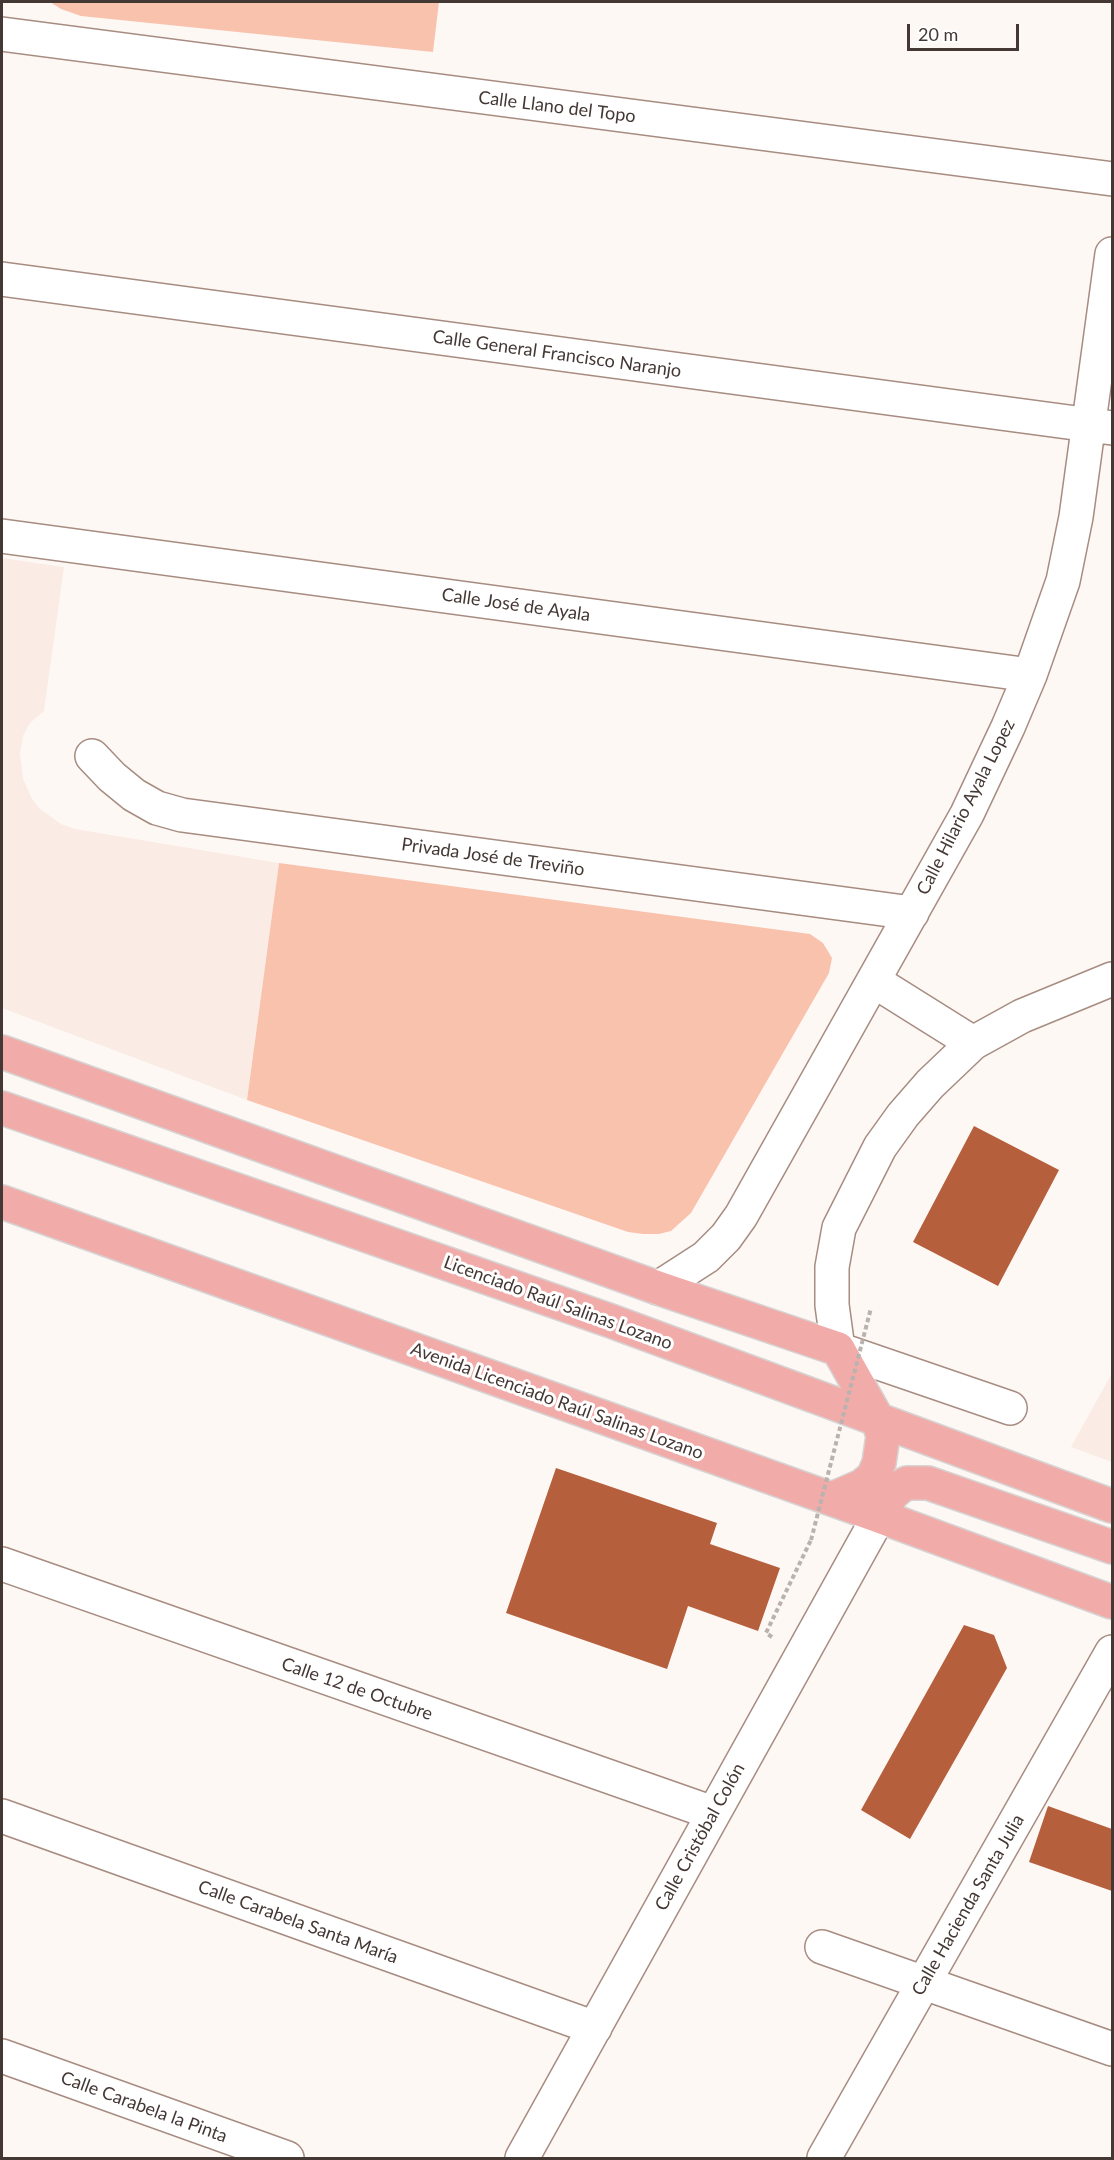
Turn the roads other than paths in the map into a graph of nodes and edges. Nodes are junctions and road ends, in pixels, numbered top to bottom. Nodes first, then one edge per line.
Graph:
1 (2, 34) edge
2 (1113, 179) edge
3 (1113, 254) edge
4 (2, 279) edge
5 (1101, 427) edge
6 (2, 536) edge
7 (1030, 675) junction
8 (92, 756) dead end
9 (912, 913) junction
10 (1113, 979) edge
11 (874, 981) junction
12 (973, 1043) junction
13 (2, 1052) edge
14 (2, 1108) edge
15 (4, 1209) edge
16 (658, 1288) junction
17 (838, 1349) junction
18 (1010, 1408) dead end
19 (878, 1420) junction
20 (832, 1499) junction
21 (1113, 1506) edge
22 (879, 1516) junction
23 (1113, 1547) edge
24 (2, 1564) edge
25 (1113, 1602) edge
26 (1113, 1652) edge
27 (713, 1813) junction
28 (2, 1816) edge
29 (822, 1947) dead end
30 (924, 1983) junction
31 (595, 2028) junction
32 (1113, 2049) edge
33 (2, 2056) edge
34 (287, 2158) edge
35 (522, 2158) edge
36 (824, 2158) edge

1 - 2 street, Calle Llano del Topo
3 - 5 street, Calle Hilario Ayala Lopez
4 - 5 street, Calle General Francisco Naranjo
5 - 7 street, Calle Hilario Ayala Lopez
6 - 7 street, Calle José de Ayala
7 - 9 street, Calle Hilario Ayala Lopez
8 - 9 street, Privada José de Treviño
9 - 11 street, Calle Hilario Ayala Lopez
10 - 12 street
11 - 12 street
11 - 16 street, Calle Hilario Ayala Lopez
12 - 17 street
13 - 16 main road
14 - 19 main road, Licenciado Raúl Salinas Lozano
15 - 20 main road, Avenida Licenciado Raúl Salinas Lozano
16 - 17 main road
17 - 18 street
17 - 19 main road
19 - 20 main road
19 - 21 main road, Licenciado Raúl Salinas Lozano
20 - 22 main road, Avenida Licenciado Raúl Salinas Lozano
22 - 23 main road
22 - 25 main road, Avenida Licenciado Raúl Salinas Lozano
22 - 27 street, Calle Cristóbal Colón
24 - 27 street, Calle 12 de Octubre
26 - 30 street, Calle Hacienda Santa Julia
27 - 31 street, Calle Cristóbal Colón
28 - 31 street, Calle Carabela Santa María
29 - 30 street
30 - 32 street
30 - 36 street, Calle Hacienda Santa Julia
31 - 35 street, Calle Cristóbal Colón
33 - 34 street, Calle Carabela la Pinta

